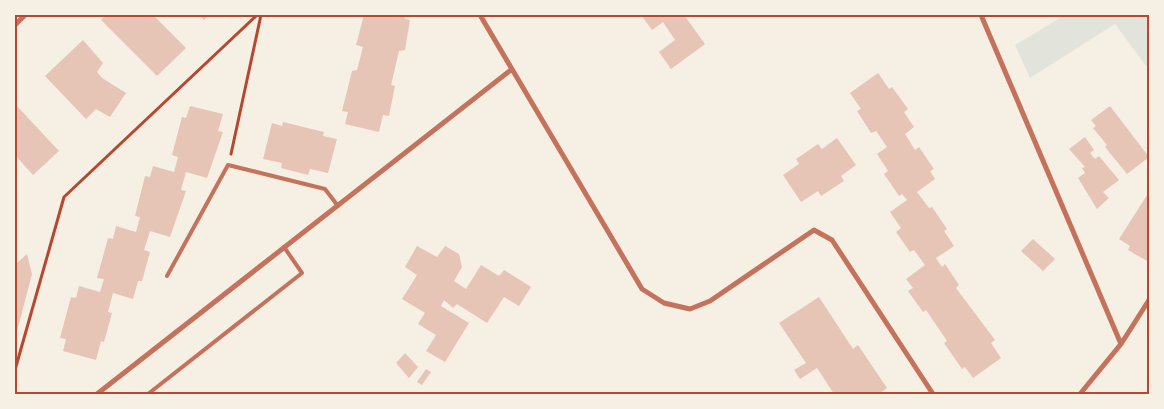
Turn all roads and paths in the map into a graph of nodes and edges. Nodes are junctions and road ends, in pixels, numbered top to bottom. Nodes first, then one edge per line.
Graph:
1 (25, 15) edge
2 (257, 15) edge
3 (261, 15) edge
4 (480, 15) edge
5 (981, 15) edge
6 (15, 25) edge
7 (512, 68) junction
8 (228, 165) junction
9 (338, 206) junction
10 (284, 247) junction
11 (167, 276) dead end
12 (1149, 300) edge
13 (1121, 344) junction
14 (15, 370) edge
15 (97, 394) edge
16 (148, 394) edge
17 (933, 394) edge
18 (1080, 394) edge

1 - 6 street
2 - 14 path
3 - 8 path
4 - 7 street
5 - 13 street
7 - 9 street
7 - 17 street
8 - 9 lane
8 - 11 lane
9 - 10 street
10 - 15 street
10 - 16 lane
12 - 13 street
13 - 18 street

